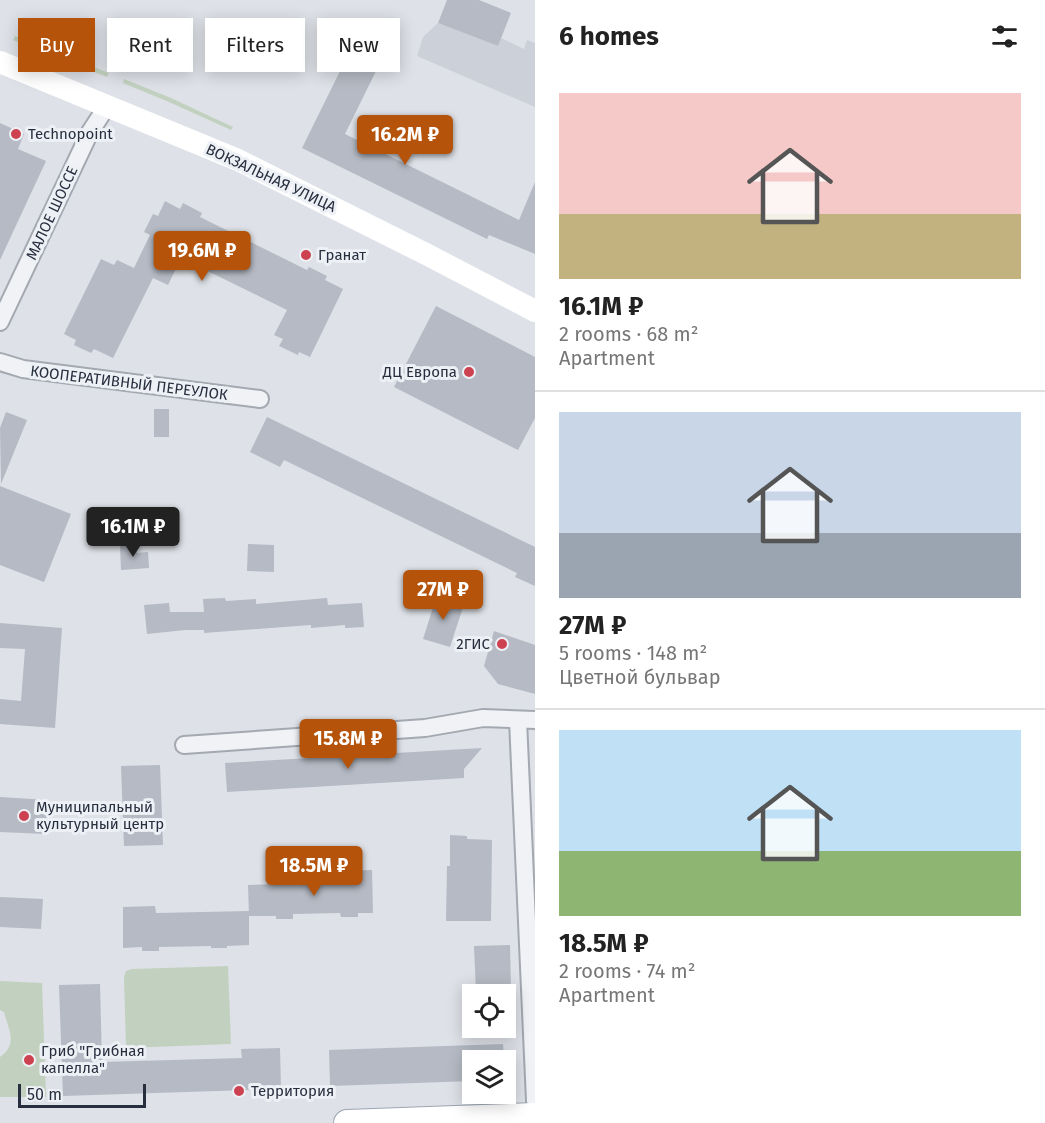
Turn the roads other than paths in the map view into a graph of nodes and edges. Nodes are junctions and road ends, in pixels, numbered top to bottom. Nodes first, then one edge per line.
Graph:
1 (0, 62) edge
2 (107, 106) junction
3 (535, 311) edge
4 (0, 322) edge
5 (0, 362) edge
6 (260, 399) dead end
7 (527, 720) edge
8 (184, 745) dead end
9 (535, 1101) edge
10 (535, 1116) edge
11 (347, 1123) edge

1 - 2 main road, ВОКЗАЛЬНАЯ УЛИЦА
2 - 3 main road, ВОКЗАЛЬНАЯ УЛИЦА
2 - 4 street, МАЛОЕ ШОССЕ
5 - 6 street, КООПЕРАТИВНЫЙ ПЕРЕУЛОК
7 - 8 street
7 - 9 street
10 - 11 main road

